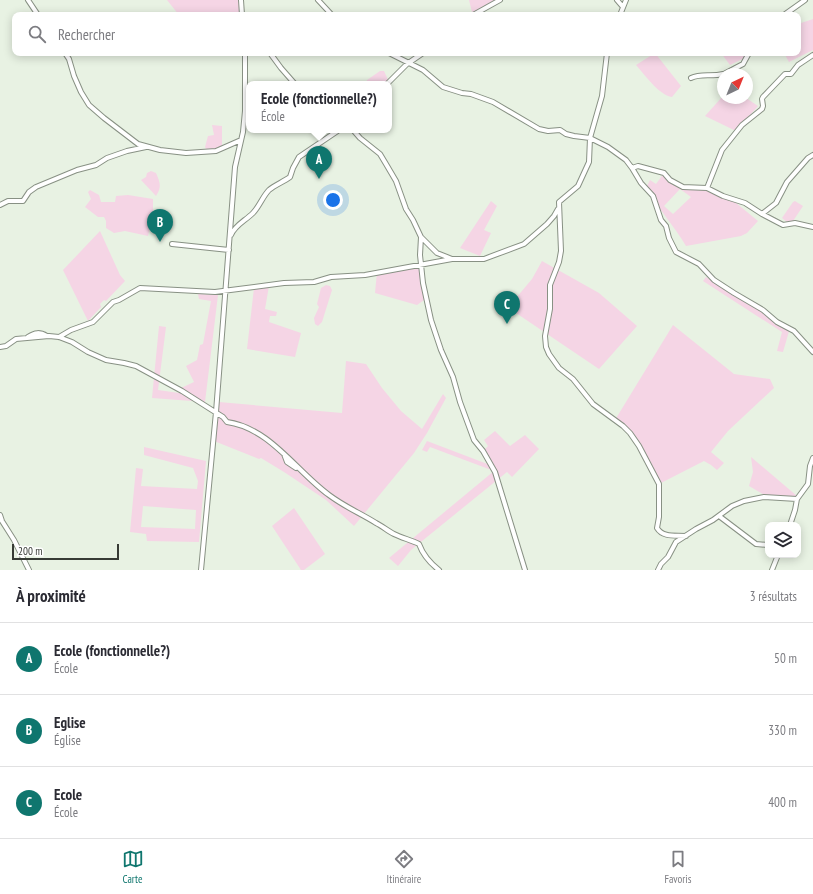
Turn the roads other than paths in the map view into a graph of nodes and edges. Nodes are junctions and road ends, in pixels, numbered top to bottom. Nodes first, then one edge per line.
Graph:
1 (28, 0) edge
2 (241, 0) edge
3 (318, 0) edge
4 (500, 0) edge
5 (617, 0) edge
6 (626, 0) edge
7 (805, 0) edge
8 (623, 8) junction
9 (36, 12) edge
10 (242, 12) edge
11 (329, 12) edge
12 (478, 12) edge
13 (621, 12) edge
14 (788, 12) edge
15 (813, 55) edge
16 (67, 56) edge
17 (245, 56) edge
18 (272, 56) edge
19 (395, 56) edge
20 (420, 56) edge
21 (607, 56) edge
22 (747, 56) edge
23 (409, 63) junction
24 (734, 68) edge
25 (717, 76) edge
26 (691, 78) dead end
27 (292, 81) edge
28 (390, 81) edge
29 (335, 133) edge
30 (356, 133) edge
31 (590, 138) junction
32 (241, 140) junction
33 (146, 146) junction
34 (813, 156) edge
35 (632, 168) junction
36 (707, 188) junction
37 (0, 205) edge
38 (558, 208) junction
39 (762, 214) junction
40 (813, 227) edge
41 (421, 237) junction
42 (229, 240) junction
43 (172, 244) dead end
44 (228, 250) junction
45 (452, 259) junction
46 (421, 264) junction
47 (225, 292) junction
48 (59, 337) junction
49 (0, 347) edge
50 (813, 352) edge
51 (216, 412) junction
52 (813, 458) edge
53 (797, 499) junction
54 (0, 515) edge
55 (719, 516) junction
56 (791, 522) edge
57 (686, 536) junction
58 (765, 545) edge
59 (777, 558) edge
60 (29, 570) edge
61 (201, 570) edge
62 (439, 570) edge
63 (525, 570) edge
64 (658, 570) edge
65 (772, 570) edge

1 - 9 street
2 - 10 street
3 - 11 street
4 - 12 street
5 - 8 street
6 - 8 street
7 - 14 street
8 - 13 street
15 - 36 street
16 - 33 street
17 - 32 street
18 - 27 street
19 - 23 street
20 - 23 street
21 - 31 street
22 - 24 street
23 - 28 street
23 - 31 street
25 - 26 street
29 - 42 street
30 - 41 street
31 - 35 street
31 - 38 street
32 - 33 street
32 - 42 street
33 - 37 street
34 - 39 street
35 - 36 street
35 - 50 street
36 - 39 street
38 - 45 street
38 - 57 street
39 - 40 street
41 - 45 street
41 - 46 street
42 - 44 street
43 - 44 street
44 - 47 street
45 - 46 street
46 - 47 street
46 - 63 street
47 - 48 street
47 - 51 street
48 - 49 street
48 - 51 street
51 - 61 street
51 - 62 street
52 - 53 street
53 - 55 street
53 - 56 street
54 - 60 street
55 - 57 street
55 - 58 street
57 - 64 street
59 - 65 street

